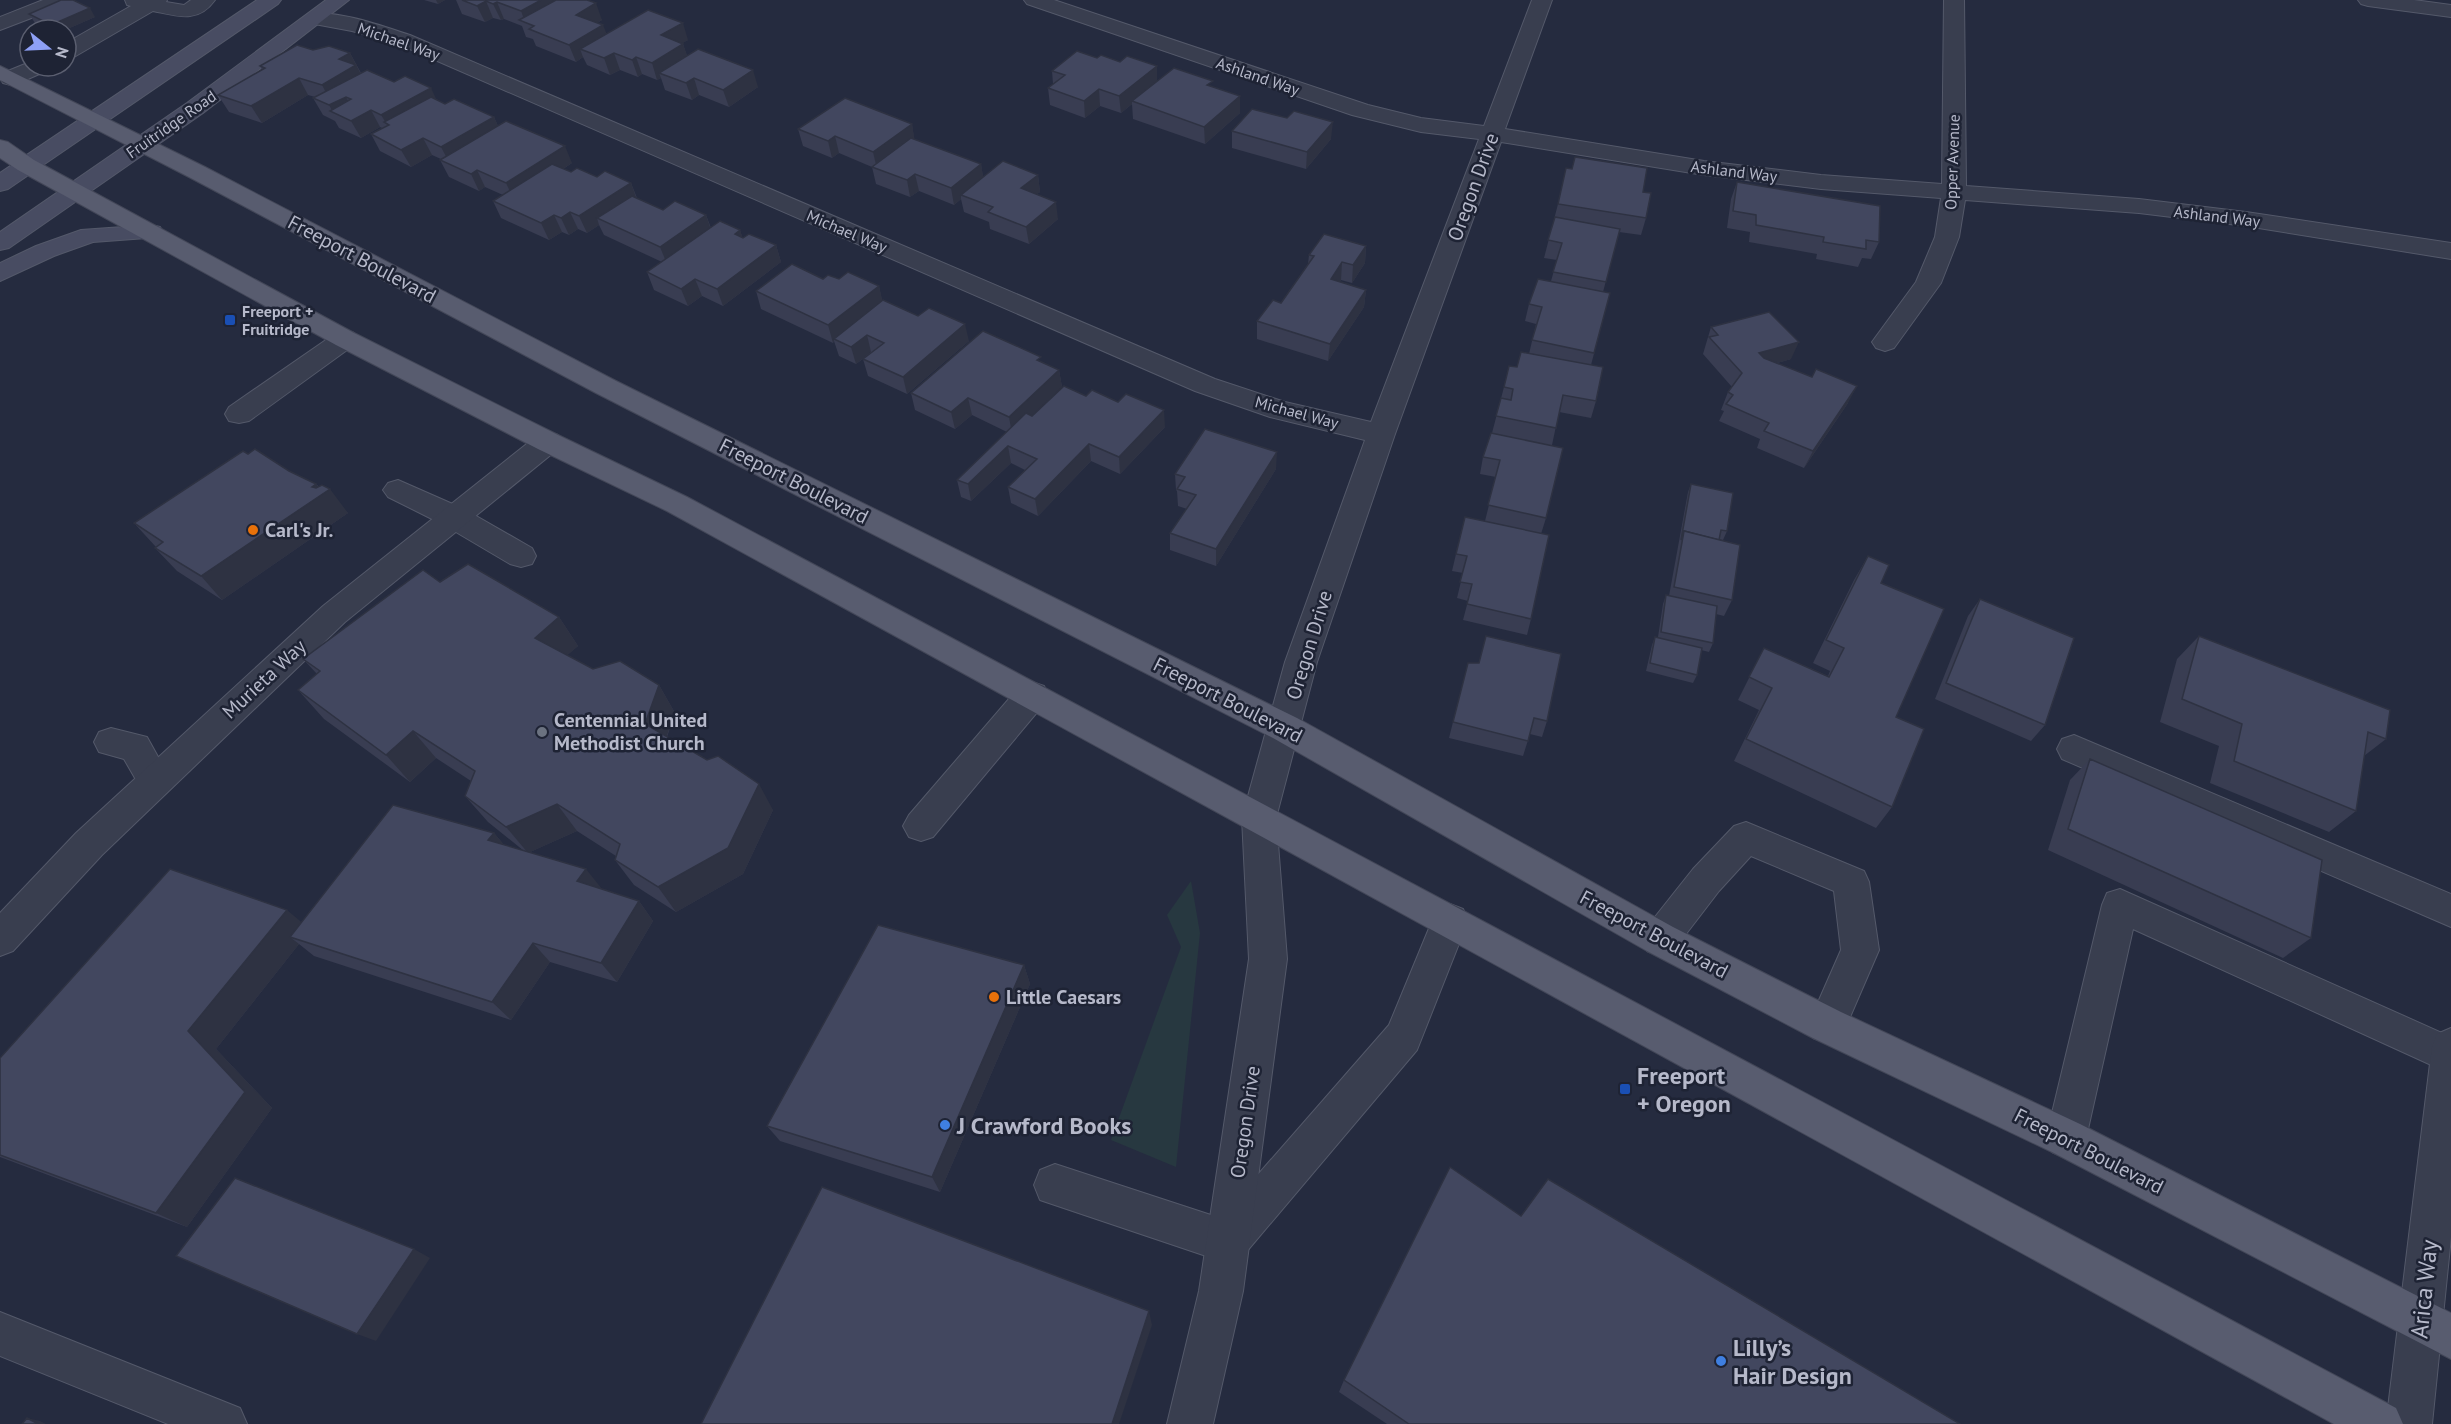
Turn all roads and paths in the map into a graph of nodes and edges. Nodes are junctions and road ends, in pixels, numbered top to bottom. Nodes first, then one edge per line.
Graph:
1 (61, 0) edge
2 (127, 0) edge
3 (206, 0) edge
4 (271, 0) edge
5 (339, 0) edge
6 (1034, 0) edge
7 (1542, 0) edge
8 (1954, 0) edge
9 (2368, 0) edge
10 (154, 2) edge
11 (2451, 11) edge
12 (316, 19) junction
13 (7, 22) edge
14 (78, 43) edge
15 (5, 75) edge
16 (94, 120) junction
17 (1492, 134) junction
18 (142, 145) junction
19 (0, 147) edge
20 (26, 165) junction
21 (0, 184) edge
22 (74, 191) junction
23 (1954, 192) junction
24 (151, 232) junction
25 (0, 243) edge
26 (2451, 252) edge
27 (0, 273) edge
28 (345, 339) junction
29 (1885, 342) dead end
30 (239, 414) dead end
31 (1381, 434) junction
32 (548, 442) junction
33 (398, 490) dead end
34 (454, 517) junction
35 (521, 556) dead end
36 (1032, 695) junction
37 (1284, 728) junction
38 (111, 742) dead end
39 (2074, 749) dead end
40 (155, 782) junction
41 (1259, 818) junction
42 (921, 826) dead end
43 (2451, 911) edge
44 (1450, 921) junction
45 (0, 939) edge
46 (1660, 939) junction
47 (1827, 1025) junction
48 (2450, 1052) edge
49 (2066, 1138) junction
50 (1055, 1185) dead end
51 (1227, 1242) junction
52 (2436, 1329) edge
53 (0, 1334) edge
54 (224, 1424) edge
55 (1190, 1424) edge
56 (2380, 1424) edge
57 (2409, 1424) edge

1 - 13 street
2 - 10 street
3 - 10 street
4 - 16 main road
5 - 12 main road, Fruitridge Road
6 - 17 street, Ashland Way
7 - 17 street, Oregon Drive
8 - 23 street, Opper Avenue
9 - 11 street
10 - 14 street
12 - 18 main road, Fruitridge Road
12 - 31 street, Michael Way
15 - 16 main road, Freeport Boulevard
16 - 18 main road, Freeport Boulevard
16 - 20 main road
17 - 23 street, Ashland Way
17 - 31 street, Oregon Drive
18 - 22 main road, Fruitridge Road
18 - 37 main road, Freeport Boulevard
19 - 20 main road
20 - 21 main road
20 - 22 main road
22 - 24 main road
22 - 25 main road, Fruitridge Road
23 - 26 street, Ashland Way
23 - 29 street, Opper Avenue
24 - 27 main road
24 - 28 main road
28 - 30 street
28 - 32 main road
31 - 37 street, Oregon Drive
32 - 34 street, Murieta Way
32 - 36 main road
33 - 34 street
34 - 35 street
34 - 40 street, Murieta Way
36 - 41 main road
36 - 42 street
37 - 41 street, Oregon Drive
37 - 46 main road, Freeport Boulevard
38 - 40 street
39 - 43 street
40 - 45 street, Murieta Way
41 - 44 main road
41 - 51 street, Oregon Drive
44 - 51 street
44 - 56 main road
46 - 47 main road, Freeport Boulevard
46 - 47 street
47 - 49 main road, Freeport Boulevard
48 - 49 street
48 - 52 street, Arica Way
49 - 52 main road, Freeport Boulevard
50 - 51 street
51 - 55 street, Oregon Drive
52 - 57 street, Arica Way
53 - 54 street

